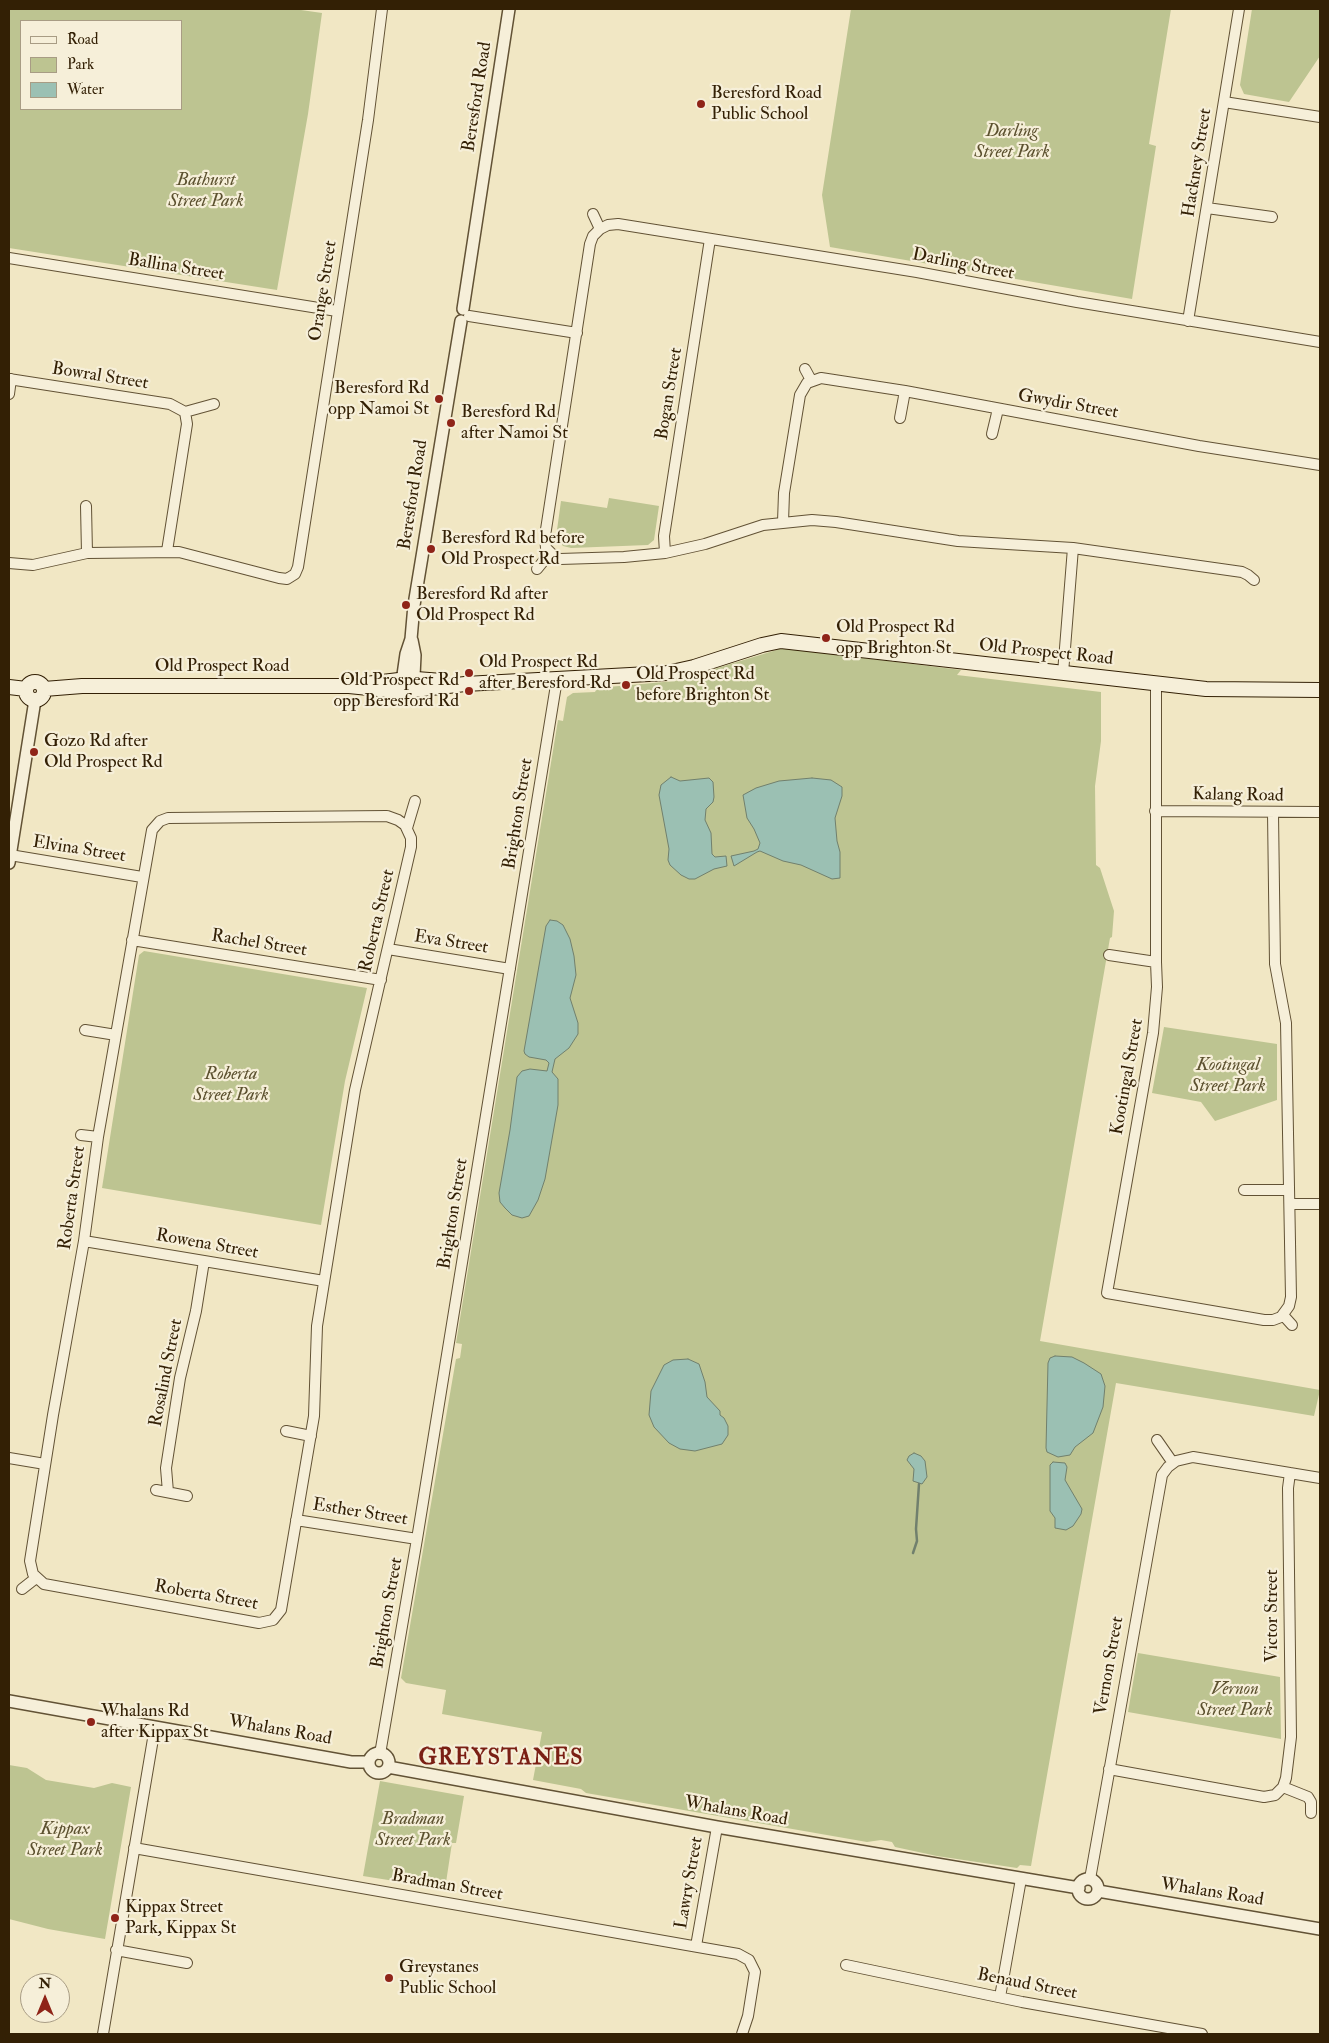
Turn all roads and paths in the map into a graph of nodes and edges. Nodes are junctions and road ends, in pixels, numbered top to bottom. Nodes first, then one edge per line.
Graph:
1 (382, 9) edge
2 (509, 9) edge
3 (1238, 9) edge
4 (1224, 102) junction
5 (1320, 117) edge
6 (1207, 208) junction
7 (593, 214) dead end
8 (1272, 217) dead end
9 (600, 229) junction
10 (710, 239) junction
11 (9, 258) edge
12 (337, 311) junction
13 (464, 316) junction
14 (1188, 321) junction
15 (577, 333) junction
16 (1320, 342) edge
17 (805, 369) dead end
18 (10, 379) edge
19 (811, 380) junction
20 (905, 391) junction
21 (9, 394) edge
22 (214, 404) dead end
23 (998, 409) junction
24 (185, 412) junction
25 (900, 418) dead end
26 (992, 434) dead end
27 (1320, 464) edge
28 (86, 506) dead end
29 (783, 522) junction
30 (1073, 548) junction
31 (168, 552) junction
32 (87, 553) junction
33 (550, 553) junction
34 (665, 553) junction
35 (9, 562) edge
36 (537, 570) dead end
37 (1254, 580) dead end
38 (1063, 674) junction
39 (558, 679) junction
40 (408, 682) junction
41 (1156, 684) junction
42 (9, 687) edge
43 (1320, 690) edge
44 (30, 694) junction
45 (415, 801) dead end
46 (1155, 811) junction
47 (1273, 812) junction
48 (1320, 812) edge
49 (407, 828) junction
50 (9, 859) edge
51 (142, 877) junction
52 (132, 940) junction
53 (388, 949) junction
54 (1109, 955) dead end
55 (1156, 962) junction
56 (510, 969) junction
57 (380, 980) junction
58 (85, 1030) dead end
59 (116, 1035) junction
60 (81, 1135) dead end
61 (98, 1137) junction
62 (1244, 1190) dead end
63 (1289, 1190) junction
64 (1290, 1204) junction
65 (1320, 1204) edge
66 (84, 1241) junction
67 (204, 1261) junction
68 (324, 1281) junction
69 (1283, 1315) junction
70 (1292, 1325) dead end
71 (286, 1432) dead end
72 (311, 1436) junction
73 (1157, 1440) dead end
74 (9, 1458) edge
75 (45, 1464) junction
76 (1173, 1464) junction
77 (1290, 1473) junction
78 (1320, 1478) edge
79 (156, 1490) dead end
80 (168, 1492) junction
81 (187, 1496) dead end
82 (296, 1520) junction
83 (417, 1539) junction
84 (36, 1578) junction
85 (22, 1589) dead end
86 (9, 1701) edge
87 (155, 1727) junction
88 (380, 1754) junction
89 (369, 1762) junction
90 (388, 1767) junction
91 (1109, 1770) junction
92 (1283, 1788) junction
93 (1311, 1813) dead end
94 (717, 1827) junction
95 (134, 1848) junction
96 (1021, 1879) junction
97 (1090, 1879) junction
98 (1078, 1888) junction
99 (1098, 1891) junction
100 (1320, 1929) edge
101 (696, 1946) junction
102 (116, 1950) junction
103 (187, 1963) dead end
104 (846, 1965) dead end
105 (1000, 1997) junction
106 (103, 2034) edge
107 (742, 2034) edge
108 (1202, 2034) edge

1 - 12 street, Orange Street
2 - 13 street, Beresford Road
3 - 4 street, Hackney Street
4 - 5 street
4 - 6 street, Hackney Street
6 - 8 street
6 - 14 street, Hackney Street
7 - 9 street
9 - 10 street, Darling Street
9 - 15 street
10 - 14 street, Darling Street
10 - 34 street, Bogan Street
11 - 12 street, Ballina Street
12 - 31 street, Orange Street
13 - 15 street
13 - 40 street, Beresford Road
14 - 16 street, Darling Street
15 - 33 street
17 - 19 street
18 - 21 street
18 - 24 street, Bowral Street
19 - 20 street, Gwydir Street
19 - 29 street
20 - 23 street, Gwydir Street
20 - 25 street
22 - 24 street
23 - 26 street
23 - 27 street, Gwydir Street
24 - 31 street
28 - 32 street
29 - 30 street
29 - 34 street
30 - 37 street
30 - 38 street
31 - 32 street, Orange Street
32 - 35 street, Orange Street
33 - 34 street
33 - 36 street
38 - 39 main road, Old Prospect Road
38 - 41 main road, Old Prospect Road
39 - 40 main road, Old Prospect Road
39 - 56 street, Brighton Street
40 - 44 main road, Old Prospect Road
41 - 43 main road, Old Prospect Road
41 - 46 street, Kootingal Street
42 - 44 main road
44 - 50 street
45 - 49 street, Roberta Street
46 - 47 street, Kalang Road
46 - 55 street, Kootingal Street
47 - 48 street, Kalang Road
47 - 63 street
49 - 51 street, Roberta Street
49 - 53 street, Roberta Street
50 - 51 street, Elvina Street
51 - 52 street, Roberta Street
52 - 57 street, Rachel Street
52 - 59 street, Roberta Street
53 - 56 street, Eva Street
53 - 57 street, Roberta Street
54 - 55 street
55 - 69 street, Kootingal Street
56 - 83 street, Brighton Street
57 - 68 street, Roberta Street
58 - 59 street
59 - 61 street, Roberta Street
60 - 61 street
61 - 66 street, Roberta Street
62 - 63 street
63 - 64 street
64 - 65 street
64 - 69 street
66 - 67 street, Rowena Street
66 - 75 street, Roberta Street
67 - 68 street, Rowena Street
67 - 80 street, Rosalind Street
68 - 72 street, Roberta Street
69 - 70 street
71 - 72 street
72 - 82 street, Roberta Street
73 - 76 street
74 - 75 street
75 - 84 street, Roberta Street
76 - 77 street
76 - 91 street, Vernon Street
77 - 78 street
77 - 92 street, Victor Street
79 - 80 street
80 - 81 street
82 - 83 street, Esther Street
82 - 84 street, Roberta Street
83 - 88 street, Brighton Street
84 - 85 street
86 - 87 street, Whalans Road
87 - 89 street, Whalans Road
87 - 95 street
88 - 89 street
88 - 90 street
89 - 90 street
90 - 94 street, Whalans Road
91 - 92 street
91 - 97 street, Vernon Street
92 - 93 street
94 - 96 street, Whalans Road
94 - 101 street, Lawry Street
95 - 101 street, Bradman Street
95 - 102 street
96 - 98 street, Whalans Road
96 - 105 street
97 - 98 street
97 - 99 street
98 - 99 street
99 - 100 street, Whalans Road
101 - 107 street, Bradman Street
102 - 103 street
102 - 106 street
104 - 105 street, Benaud Street
105 - 108 street, Benaud Street

